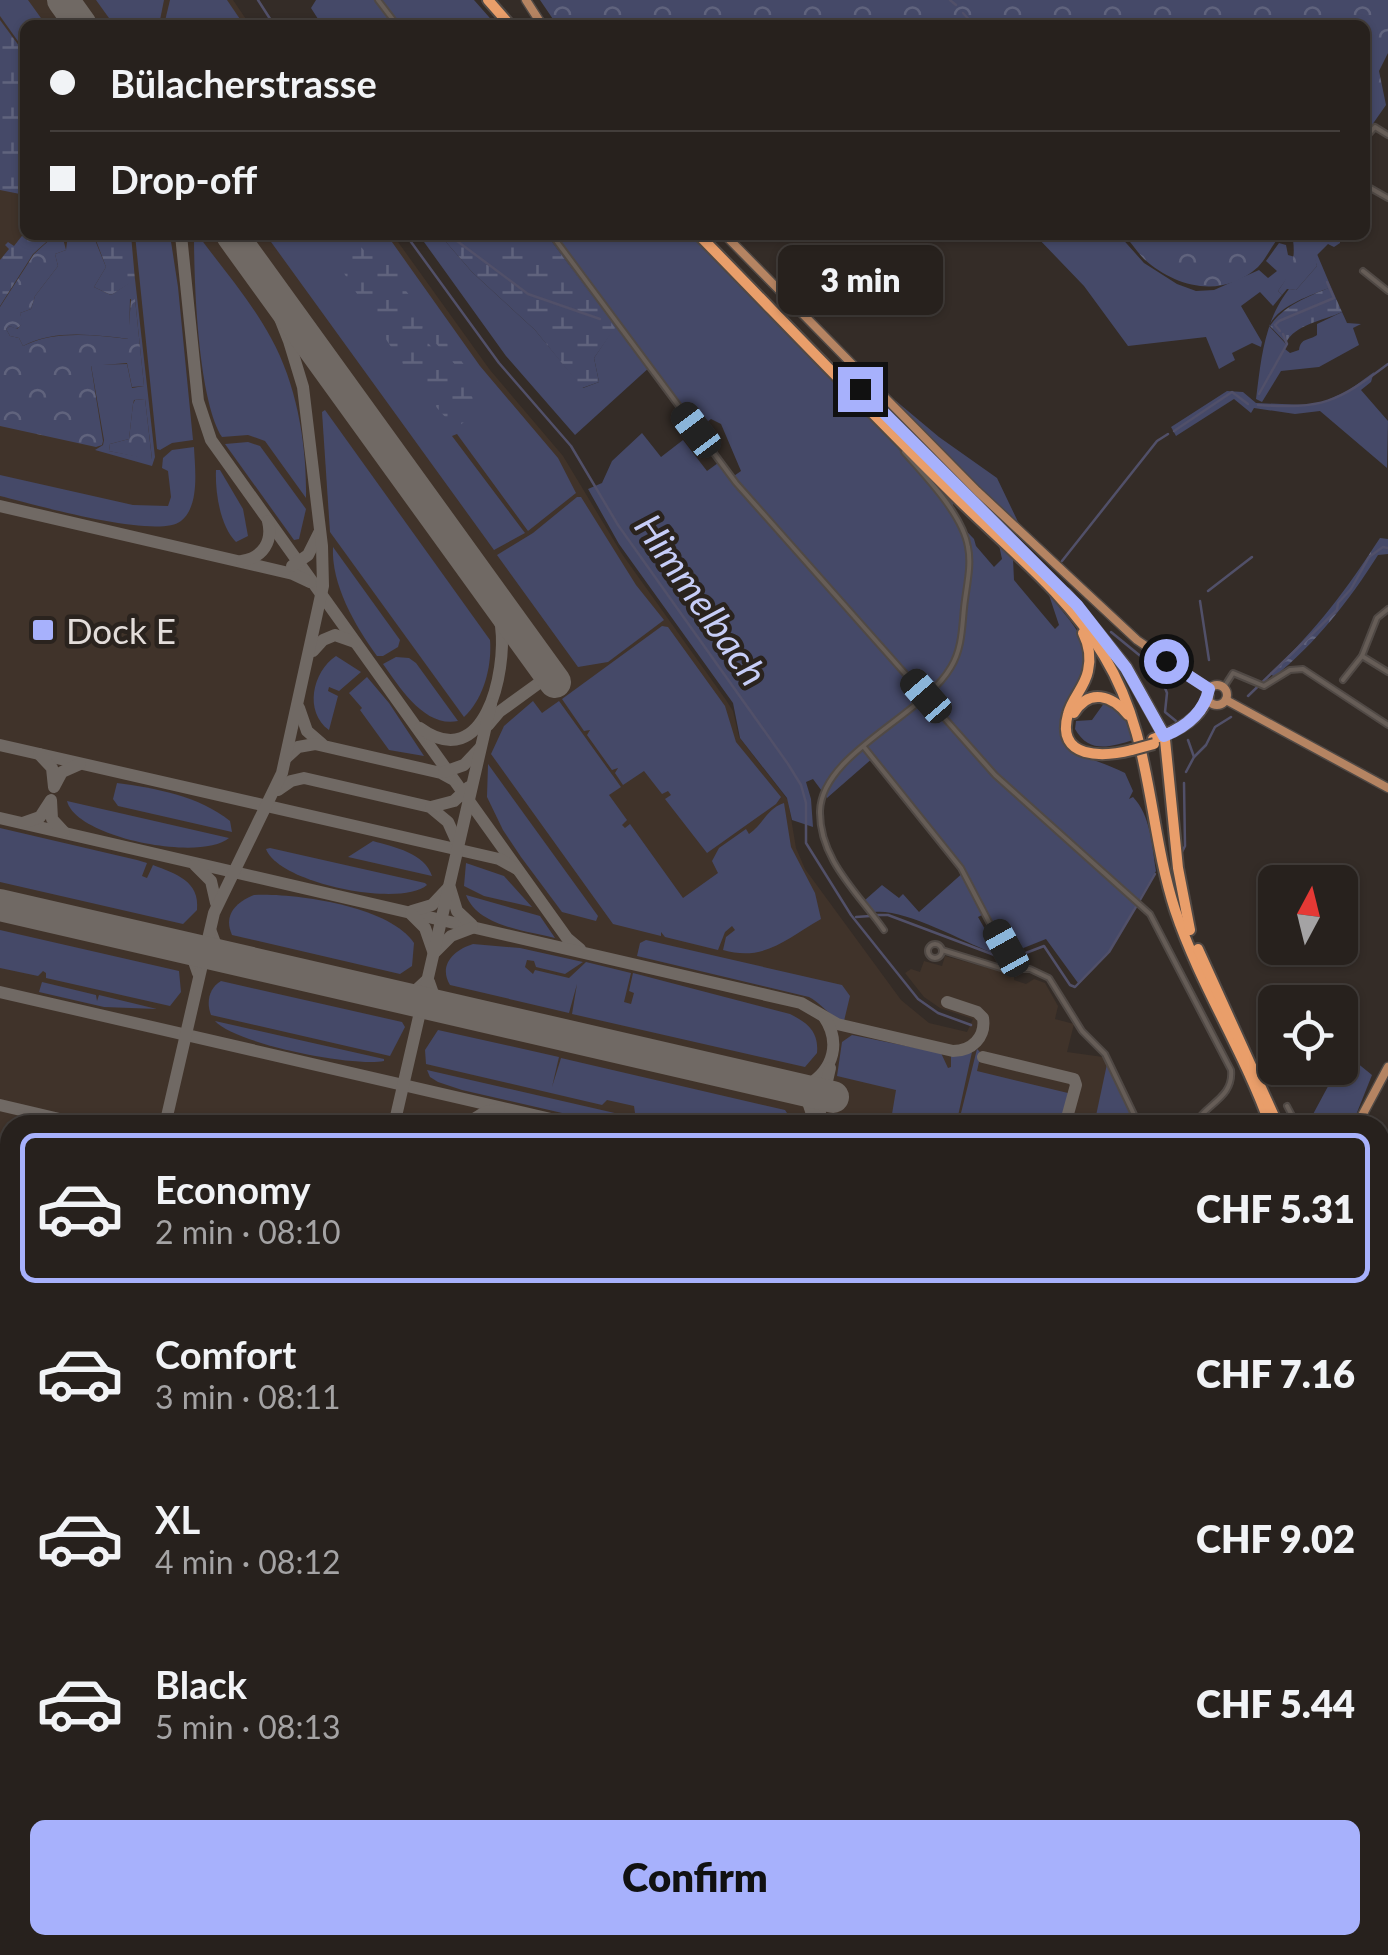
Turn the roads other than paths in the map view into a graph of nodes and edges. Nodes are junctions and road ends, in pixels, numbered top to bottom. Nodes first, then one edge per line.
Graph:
1 (480, 0) edge
2 (488, 0) edge
3 (497, 20) edge
4 (506, 20) edge
5 (556, 240) edge
6 (705, 240) edge
7 (714, 240) edge
8 (730, 240) edge
9 (1363, 271) dead end
10 (1388, 291) edge
11 (877, 417) junction
12 (1066, 599) junction
13 (1388, 610) edge
14 (1362, 656) junction
15 (1388, 672) edge
16 (1343, 680) dead end
17 (1224, 687) junction
18 (926, 696) junction
19 (1215, 698) junction
20 (1136, 724) junction
21 (1388, 725) edge
22 (1159, 740) junction
23 (864, 747) junction
24 (1132, 748) junction
25 (1388, 788) edge
26 (884, 930) dead end
27 (1190, 930) junction
28 (942, 950) dead end
29 (1014, 968) junction
30 (1387, 1071) edge
31 (1286, 1106) dead end
32 (1134, 1115) edge
33 (1200, 1115) edge
34 (1269, 1115) edge
35 (1270, 1115) edge
36 (1291, 1115) edge
37 (1363, 1115) edge

1 - 3 highway
2 - 4 highway
5 - 18 street
6 - 11 highway
7 - 12 highway
8 - 19 main road
9 - 10 street
11 - 12 highway
11 - 18 street
12 - 20 highway
12 - 22 highway
12 - 24 highway
12 - 27 highway
13 - 14 street
14 - 15 street
14 - 16 street
17 - 19 main road
17 - 19 main road
17 - 21 street
18 - 23 street
18 - 33 street
19 - 22 highway
19 - 25 main road
20 - 24 highway
20 - 34 highway
22 - 24 highway, bridge
22 - 27 highway
23 - 26 street
23 - 29 street
27 - 35 highway
28 - 29 street
29 - 32 street
30 - 37 main road
31 - 36 street

